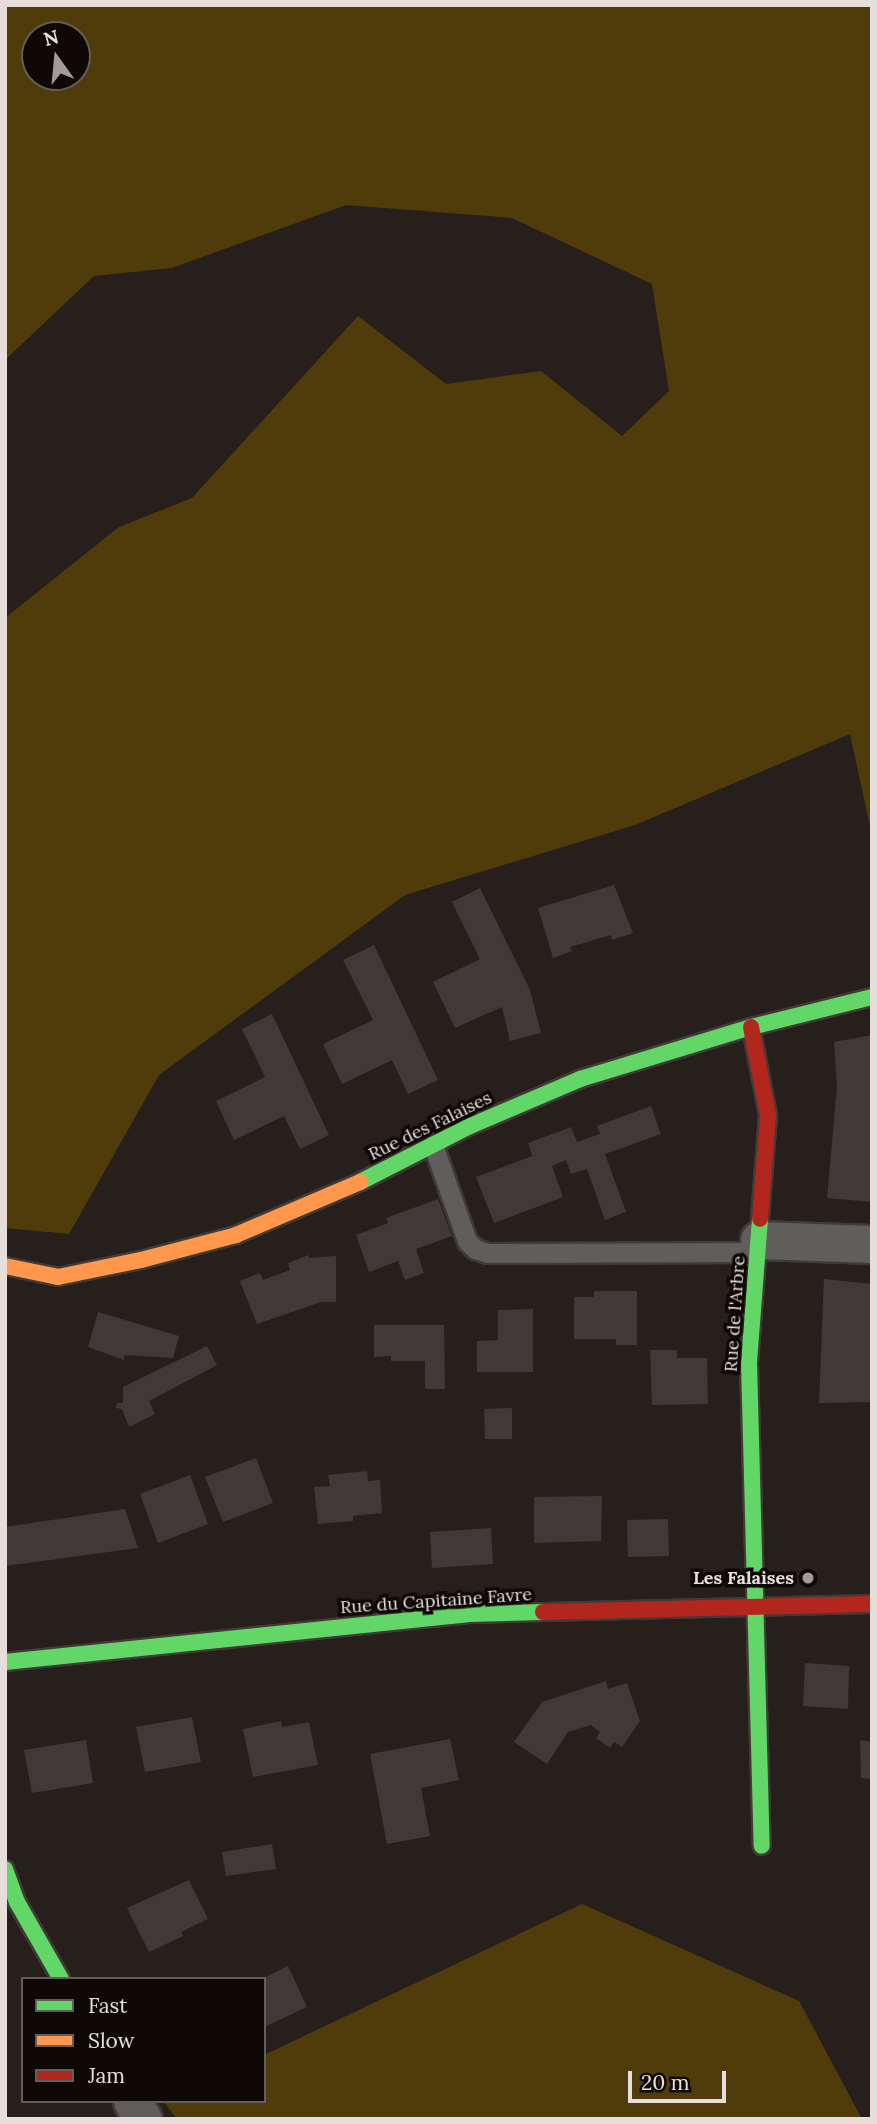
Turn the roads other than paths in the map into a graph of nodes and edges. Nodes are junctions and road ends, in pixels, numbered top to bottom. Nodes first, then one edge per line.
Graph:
1 (872, 997) edge
2 (751, 1027) junction
3 (433, 1145) junction
4 (872, 1244) edge
5 (758, 1246) junction
6 (5, 1266) edge
7 (872, 1604) edge
8 (754, 1605) junction
9 (5, 1662) edge
10 (762, 1846) dead end
11 (5, 1869) edge
12 (60, 1977) edge
13 (133, 2103) edge
14 (143, 2119) edge

1 - 2 street, Rue des Falaises
2 - 3 street, Rue des Falaises
2 - 5 street, Rue de l'Arbre
3 - 5 lane
3 - 6 street, Rue des Falaises
4 - 5 street
5 - 8 street, Rue de l'Arbre
7 - 8 street, Rue du Capitaine Favre
8 - 9 street, Rue du Capitaine Favre
8 - 10 street, Rue de l'Arbre
11 - 12 street
13 - 14 street

